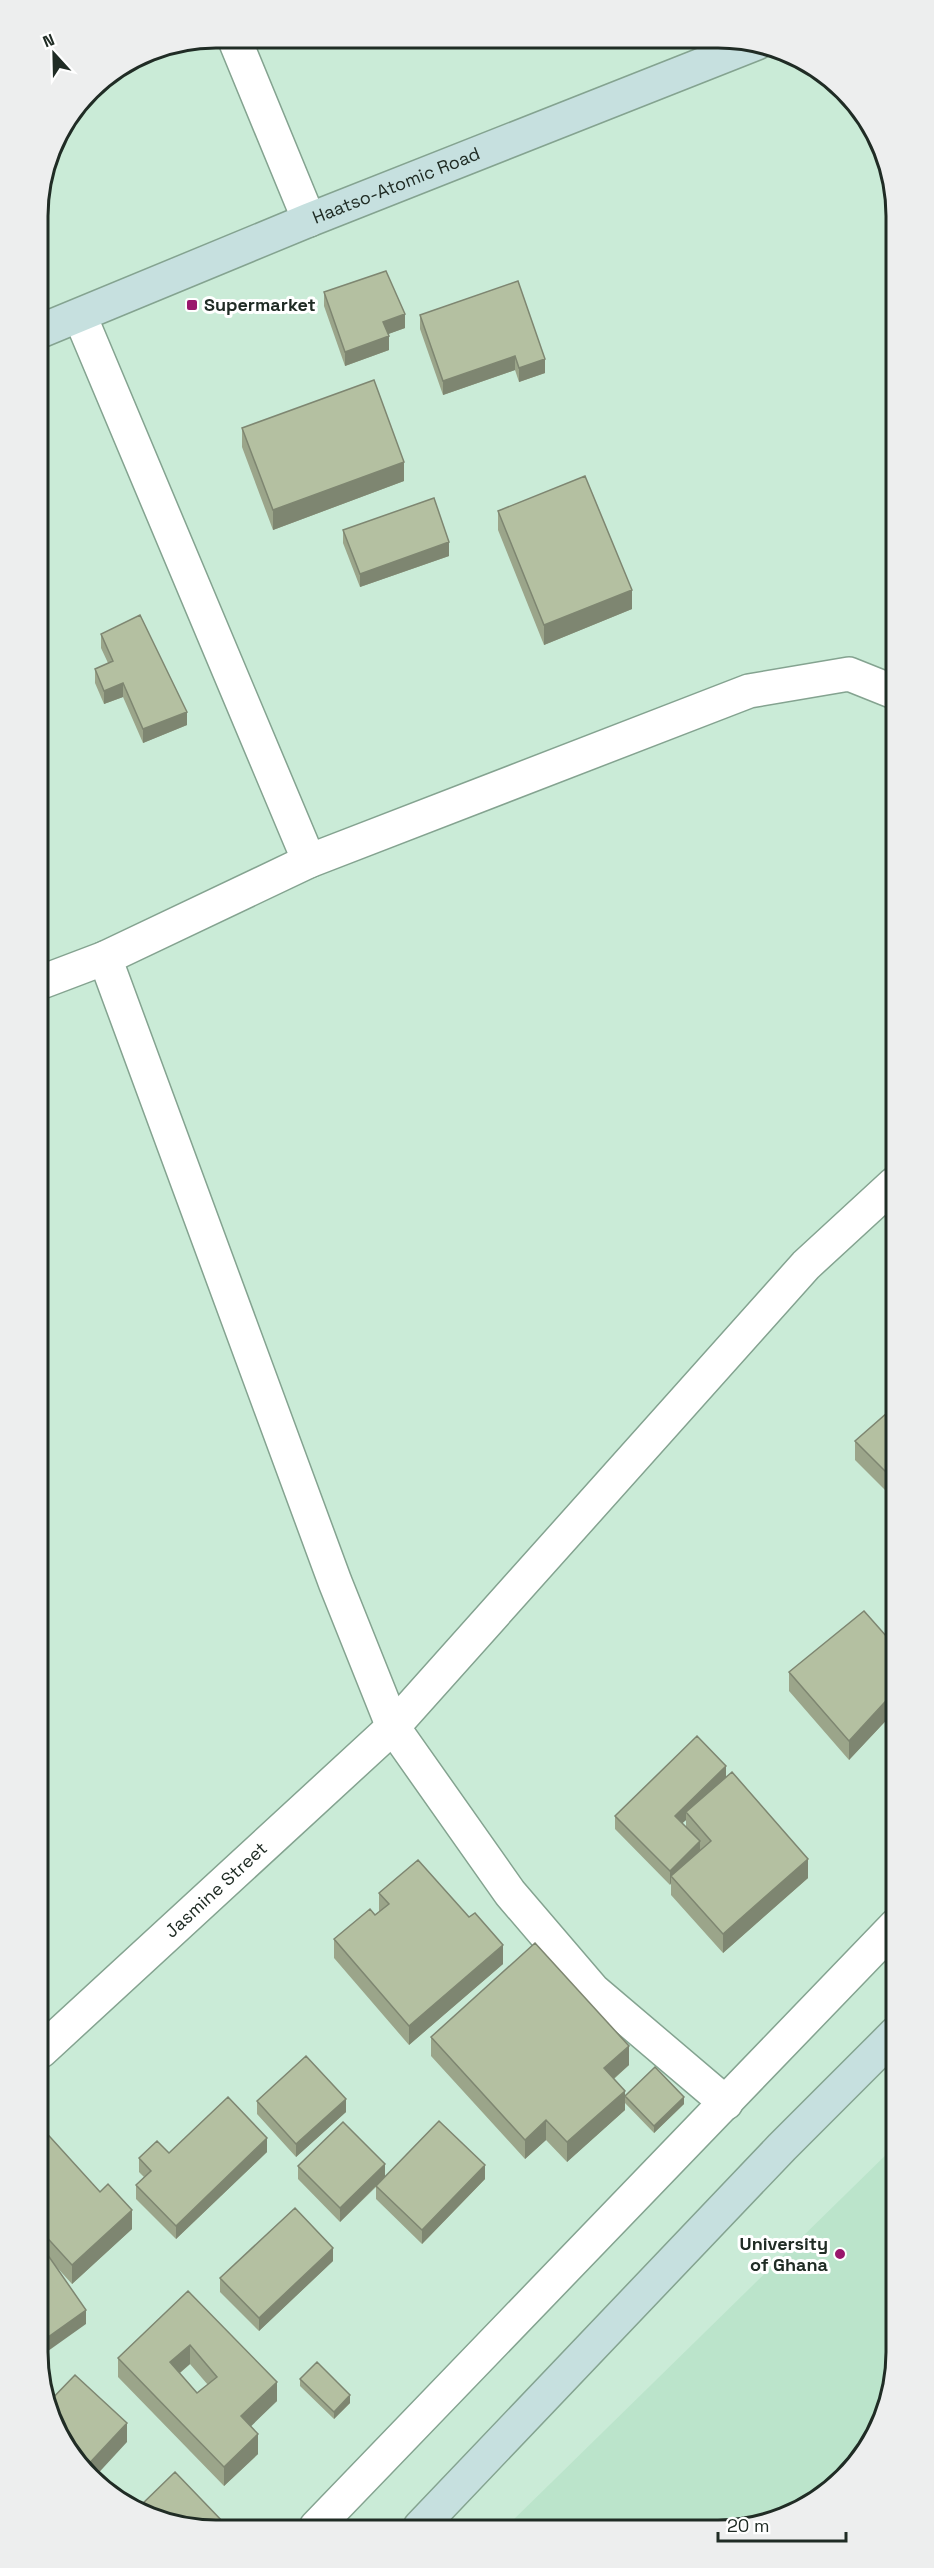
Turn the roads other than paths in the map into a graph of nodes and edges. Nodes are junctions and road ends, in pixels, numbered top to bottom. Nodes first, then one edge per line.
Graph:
1 (238, 48) edge
2 (740, 50) edge
3 (309, 220) junction
4 (80, 316) junction
5 (48, 328) edge
6 (886, 689) edge
7 (309, 861) junction
8 (105, 958) junction
9 (48, 980) edge
10 (886, 1191) edge
11 (393, 1727) junction
12 (886, 1935) edge
13 (886, 2043) edge
14 (48, 2044) edge
15 (726, 2103) junction
16 (323, 2520) edge
17 (427, 2520) edge

1 - 3 street
2 - 3 main road, Haatso-Atomic Road
3 - 4 main road, Haatso-Atomic Road
4 - 5 main road, Haatso-Atomic Road
4 - 7 street
6 - 7 street
7 - 8 street
8 - 9 street
8 - 11 street
10 - 11 street, Jasmine Street
11 - 14 street, Jasmine Street
11 - 15 street
12 - 15 street
13 - 17 main road
15 - 16 street

